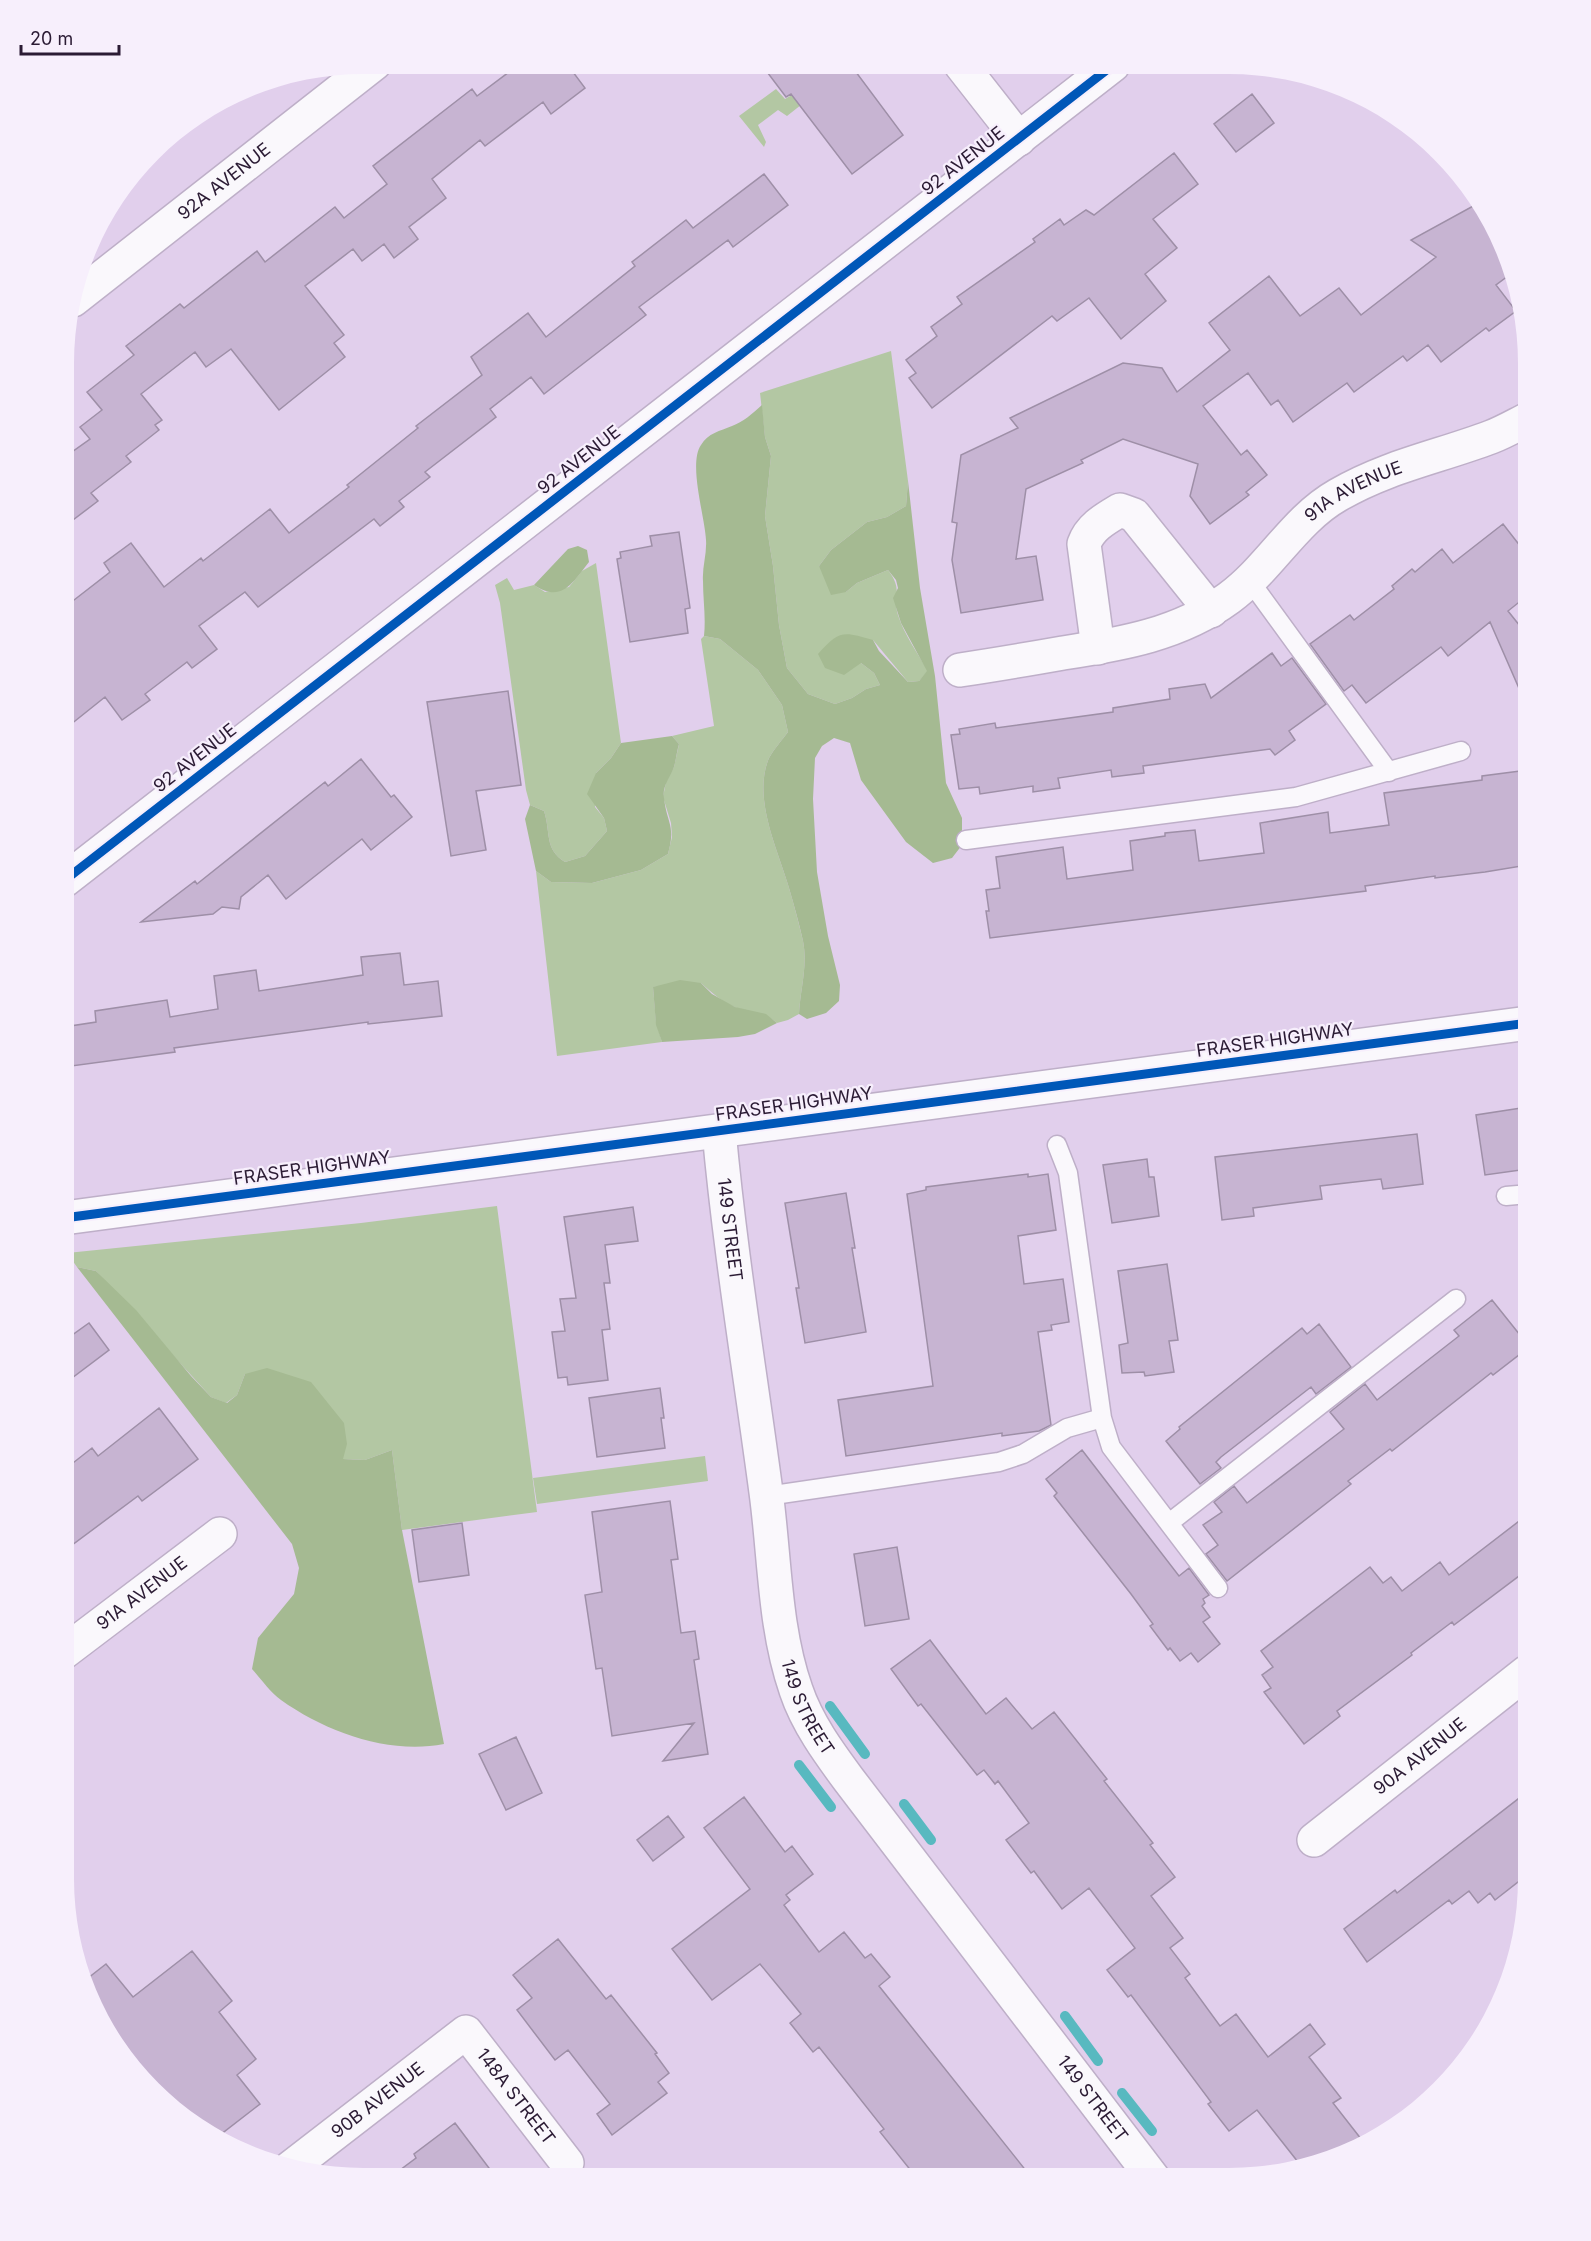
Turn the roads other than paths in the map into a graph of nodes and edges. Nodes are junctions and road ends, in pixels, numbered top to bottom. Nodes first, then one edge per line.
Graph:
1 (361, 74) edge
2 (968, 74) edge
3 (1102, 74) edge
4 (1019, 139) junction
5 (82, 293) edge
6 (1518, 424) edge
7 (1250, 581) junction
8 (1210, 611) junction
9 (1098, 648) junction
10 (960, 670) dead end
11 (1461, 751) dead end
12 (1389, 772) junction
13 (966, 840) dead end
14 (74, 873) edge
15 (1518, 1024) edge
16 (719, 1131) junction
17 (1057, 1145) dead end
18 (1518, 1195) edge
19 (1506, 1196) dead end
20 (74, 1217) edge
21 (1456, 1299) dead end
22 (1102, 1418) junction
23 (767, 1496) junction
24 (1169, 1523) junction
25 (220, 1534) dead end
26 (1218, 1588) dead end
27 (74, 1645) edge
28 (1518, 1679) edge
29 (1314, 1840) dead end
30 (466, 2032) joint
31 (300, 2161) edge
32 (567, 2163) dead end
33 (1144, 2168) edge

1 - 5 street, 92A AVENUE
2 - 4 street
3 - 4 street, 92 AVENUE
4 - 14 street, 92 AVENUE
6 - 7 street, 91A AVENUE
7 - 8 street, 91A AVENUE
7 - 12 lane
8 - 9 street, 91A AVENUE
8 - 9 street
9 - 10 street, 91A AVENUE
11 - 12 lane
12 - 13 lane
15 - 16 street, FRASER HIGHWAY
16 - 20 street, FRASER HIGHWAY
16 - 23 street, 149 STREET
17 - 22 lane
18 - 19 lane
21 - 24 lane
22 - 23 lane
22 - 24 lane
23 - 33 street, 149 STREET
24 - 26 lane
25 - 27 street, 91A AVENUE
28 - 29 street, 90A AVENUE
30 - 31 street, 90B AVENUE
30 - 32 street, 148A STREET

